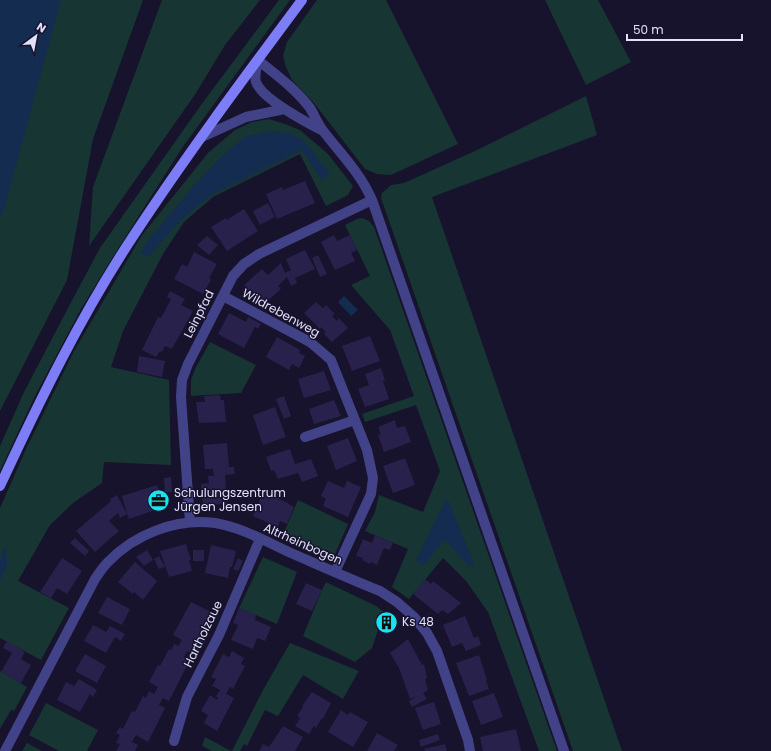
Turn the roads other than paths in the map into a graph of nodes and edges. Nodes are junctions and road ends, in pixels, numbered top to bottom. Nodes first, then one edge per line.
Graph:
1 (302, 0) edge
2 (258, 60) junction
3 (285, 109) junction
4 (323, 131) junction
5 (202, 137) junction
6 (372, 200) junction
7 (223, 296) junction
8 (355, 420) junction
9 (305, 437) dead end
10 (0, 486) edge
11 (190, 522) junction
12 (260, 539) junction
13 (335, 572) junction
14 (174, 741) dead end
15 (4, 751) edge
16 (470, 751) edge
17 (564, 751) edge

1 - 2 street
2 - 3 street
2 - 4 street
2 - 5 street
3 - 4 street
3 - 5 street
4 - 6 street
5 - 10 street
6 - 7 street, Leinpfad
6 - 17 street
7 - 8 street, Wildrebenweg
7 - 11 street, Leinpfad
8 - 9 street
8 - 13 street, Wildrebenweg
11 - 12 street, Altrheinbogen
11 - 15 street, Altrheinbogen
12 - 13 street, Altrheinbogen
12 - 14 street, Hartholzaue
13 - 16 street, Altrheinbogen

